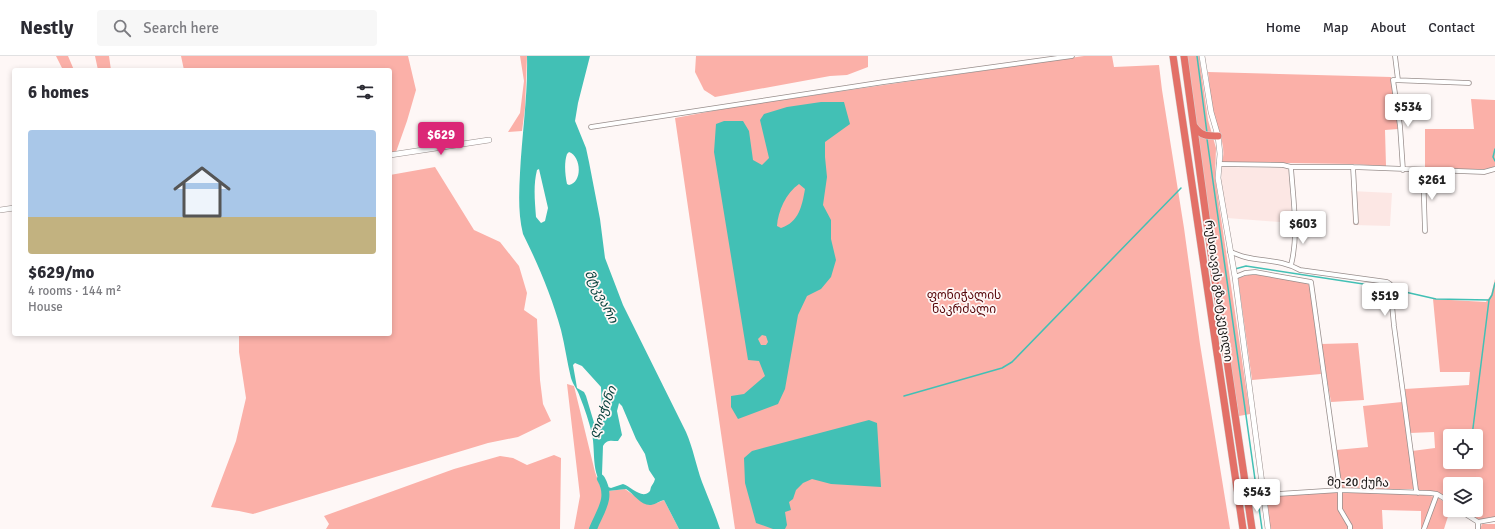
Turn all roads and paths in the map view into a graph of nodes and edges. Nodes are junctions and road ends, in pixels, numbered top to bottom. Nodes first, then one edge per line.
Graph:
1 (1072, 56) edge
2 (1184, 56) edge
3 (1202, 56) edge
4 (1395, 56) edge
5 (1172, 58) edge
6 (1398, 80) junction
7 (1470, 83) dead end
8 (1194, 126) junction
9 (591, 127) dead end
10 (1205, 136) junction
11 (1215, 136) junction
12 (488, 140) dead end
13 (1197, 149) junction
14 (392, 155) edge
15 (1219, 164) junction
16 (1291, 167) junction
17 (1353, 167) junction
18 (1495, 169) edge
19 (1403, 170) junction
20 (1423, 170) junction
21 (12, 208) edge
22 (0, 210) edge
23 (1356, 222) dead end
24 (1425, 231) dead end
25 (1230, 252) junction
26 (1291, 265) junction
27 (1235, 275) junction
28 (1340, 490) junction
29 (1418, 493) junction
30 (1263, 494) junction
31 (1437, 494) junction
32 (1443, 498) edge
33 (1470, 517) edge
34 (1495, 519) edge
35 (1478, 522) junction
36 (1243, 529) edge
37 (1252, 529) edge
38 (1268, 529) edge
39 (1350, 529) edge
40 (1424, 529) edge
41 (1478, 529) edge

1 - 9 street
2 - 8 highway, რუსთავის გზატკეცილი
3 - 11 street
4 - 6 street
5 - 36 highway, რუსთავის გზატკეცილი
6 - 7 street
6 - 19 street
8 - 10 highway
8 - 13 highway, რუსთავის გზატკეცილი
10 - 11 highway
10 - 13 highway
11 - 15 street
12 - 14 street
13 - 37 highway, რუსთავის გზატკეცილი
15 - 16 street
15 - 25 street
16 - 17 street
16 - 26 street
17 - 19 street
17 - 23 street
18 - 20 street
19 - 20 street
20 - 24 street
21 - 22 street
25 - 26 street
25 - 27 street
26 - 29 street
27 - 28 street
27 - 30 street
28 - 29 street, მე-20 ქუჩა
28 - 30 street, მე-20 ქუჩა
28 - 39 street
29 - 31 street, მე-20 ქუჩა
30 - 38 street
31 - 32 street, მე-20 ქუჩა
31 - 40 street
33 - 35 street
34 - 35 street
35 - 41 street

